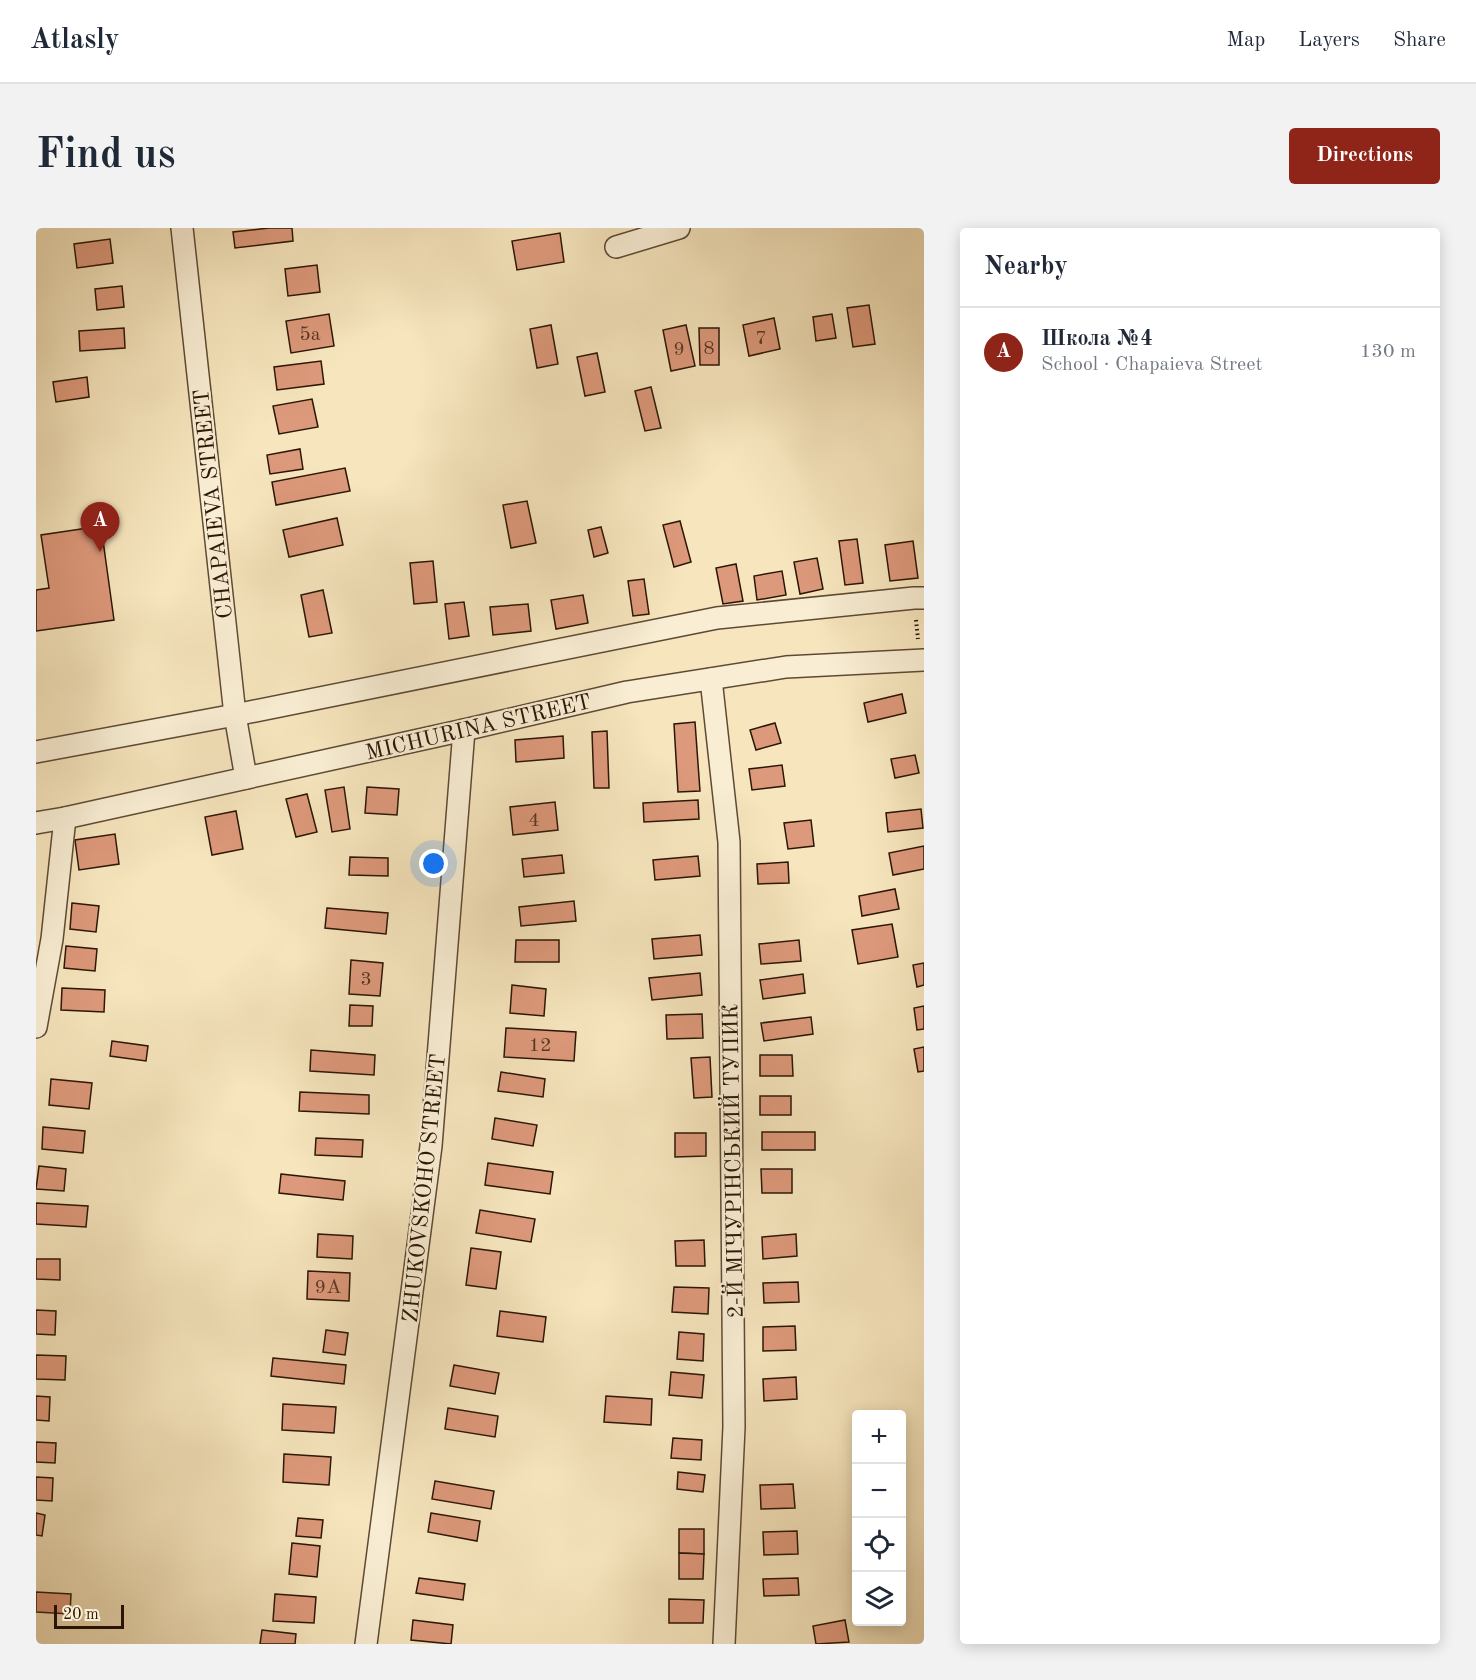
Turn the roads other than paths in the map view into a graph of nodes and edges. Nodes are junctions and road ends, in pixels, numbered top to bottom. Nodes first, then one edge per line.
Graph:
1 (182, 228) edge
2 (679, 228) edge
3 (616, 247) dead end
4 (919, 598) edge
5 (922, 660) edge
6 (711, 678) junction
7 (235, 715) junction
8 (464, 730) junction
9 (36, 752) edge
10 (246, 778) junction
11 (65, 818) junction
12 (36, 823) edge
13 (36, 1027) edge
14 (366, 1644) edge
15 (724, 1644) edge

1 - 7 street, CHAPAIEVA STREET
2 - 3 street
4 - 7 street
5 - 6 street, MICHURINA STREET
6 - 8 street, MICHURINA STREET
6 - 15 street, 2-Й МІЧУРІНСЬКИЙ ТУПИК
7 - 9 street
7 - 10 street, CHAPAIEVA STREET
8 - 10 street, MICHURINA STREET
8 - 14 street, ZHUKOVSKOHO STREET
10 - 11 street, MICHURINA STREET
11 - 12 street, MICHURINA STREET
11 - 13 street

